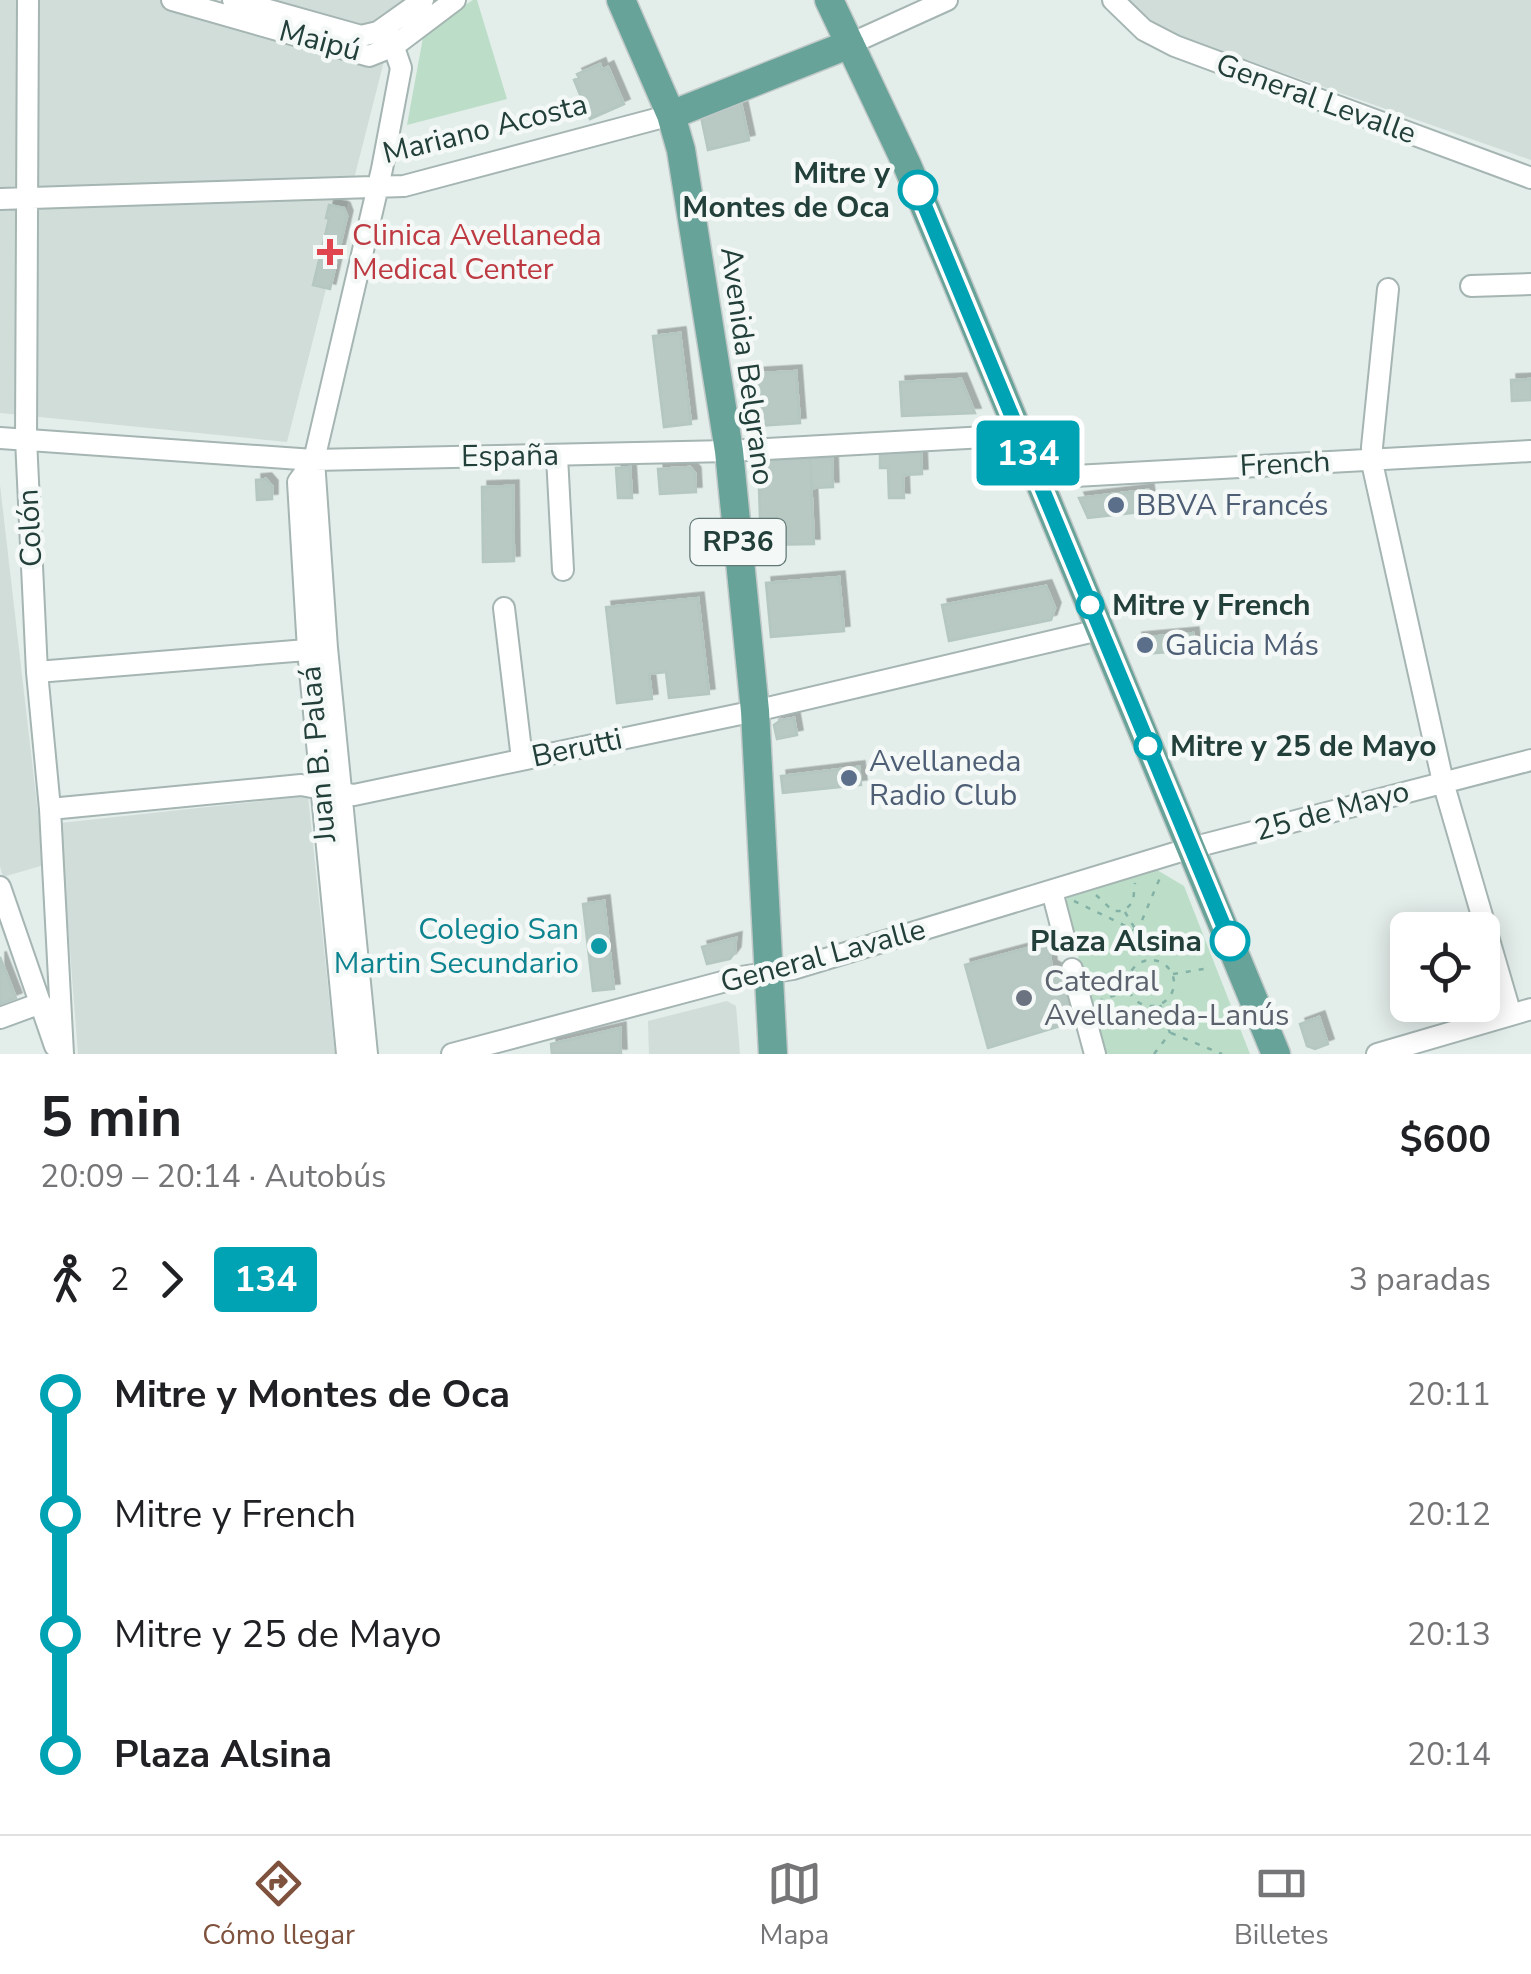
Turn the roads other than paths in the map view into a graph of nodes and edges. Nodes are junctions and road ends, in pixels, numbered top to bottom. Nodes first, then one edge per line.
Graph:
1 (28, 0) edge
2 (172, 0) edge
3 (233, 0) edge
4 (423, 0) edge
5 (455, 0) edge
6 (621, 0) edge
7 (829, 0) edge
8 (947, 0) edge
9 (1113, 0) edge
10 (390, 36) junction
11 (850, 44) junction
12 (670, 115) junction
13 (1531, 178) edge
14 (377, 189) junction
15 (0, 199) edge
16 (27, 199) junction
17 (1531, 284) edge
18 (1471, 286) dead end
19 (1388, 289) dead end
20 (1020, 435) junction
21 (0, 438) edge
22 (26, 439) junction
23 (730, 451) junction
24 (1531, 451) edge
25 (557, 456) junction
26 (1372, 459) junction
27 (314, 460) junction
28 (1038, 478) junction
29 (563, 570) dead end
30 (504, 608) dead end
31 (1099, 630) junction
32 (318, 649) junction
33 (37, 672) junction
34 (755, 710) junction
35 (522, 759) junction
36 (1531, 760) edge
37 (1443, 782) junction
38 (331, 790) junction
39 (50, 809) junction
40 (1191, 848) junction
41 (0, 887) edge
42 (1059, 889) junction
43 (1064, 937) dead end
44 (57, 940) junction
45 (20, 943) junction
46 (1072, 969) dead end
47 (769, 973) junction
48 (41, 1003) junction
49 (1521, 1012) edge
50 (0, 1018) edge
51 (61, 1054) edge
52 (347, 1054) edge
53 (367, 1054) edge
54 (452, 1054) edge
55 (774, 1054) edge
56 (1095, 1054) edge
57 (1276, 1054) edge
58 (1377, 1054) edge

1 - 16 street, Colón
2 - 10 street, Maipú
3 - 10 street, Maipú
4 - 10 street, Maipú
5 - 10 street, Maipú
6 - 12 main road, Avenida Belgrano / RP36
7 - 11 main road
8 - 11 street
9 - 13 street, General Levalle
10 - 14 street, Juan B. Palaá
11 - 12 main road, Mariano Acosta
11 - 20 main road
12 - 14 street, Mariano Acosta
12 - 23 main road, Avenida Belgrano / RP36
14 - 16 street, Mariano Acosta
14 - 27 street, Juan B. Palaá
15 - 16 street, Mariano Acosta
16 - 22 street, Colón
17 - 18 street
19 - 26 street
20 - 23 street, España
20 - 28 main road
21 - 22 street, España
22 - 27 street, España
22 - 33 street, Colón
23 - 25 street, España
23 - 34 main road, Avenida Belgrano / RP36
24 - 26 street, French
25 - 27 street, España
25 - 29 street
26 - 28 street, French
26 - 37 street
27 - 32 street, Juan B. Palaá
28 - 31 main road
30 - 35 street
31 - 34 street, Berutti
31 - 40 main road
32 - 33 street
32 - 38 street, Juan B. Palaá
33 - 39 street, Colón
34 - 35 street, Berutti
34 - 47 main road, Avenida Belgrano / RP36
35 - 38 street, Berutti
36 - 37 street, 25 de Mayo
37 - 40 street, 25 de Mayo
37 - 49 street
38 - 39 street, Berutti
38 - 52 street, Juan B. Palaá
38 - 53 street, Juan B. Palaá
39 - 44 street, Colón
40 - 42 street, General Lavalle
40 - 57 main road
41 - 45 street, Colón
42 - 43 street
42 - 47 street, General Lavalle
44 - 45 street
44 - 51 street, Colón
45 - 48 street, Colón
46 - 56 street
47 - 54 street, General Lavalle
47 - 55 main road, Avenida Belgrano / RP36
48 - 50 street
48 - 51 street, Colón
49 - 58 street

